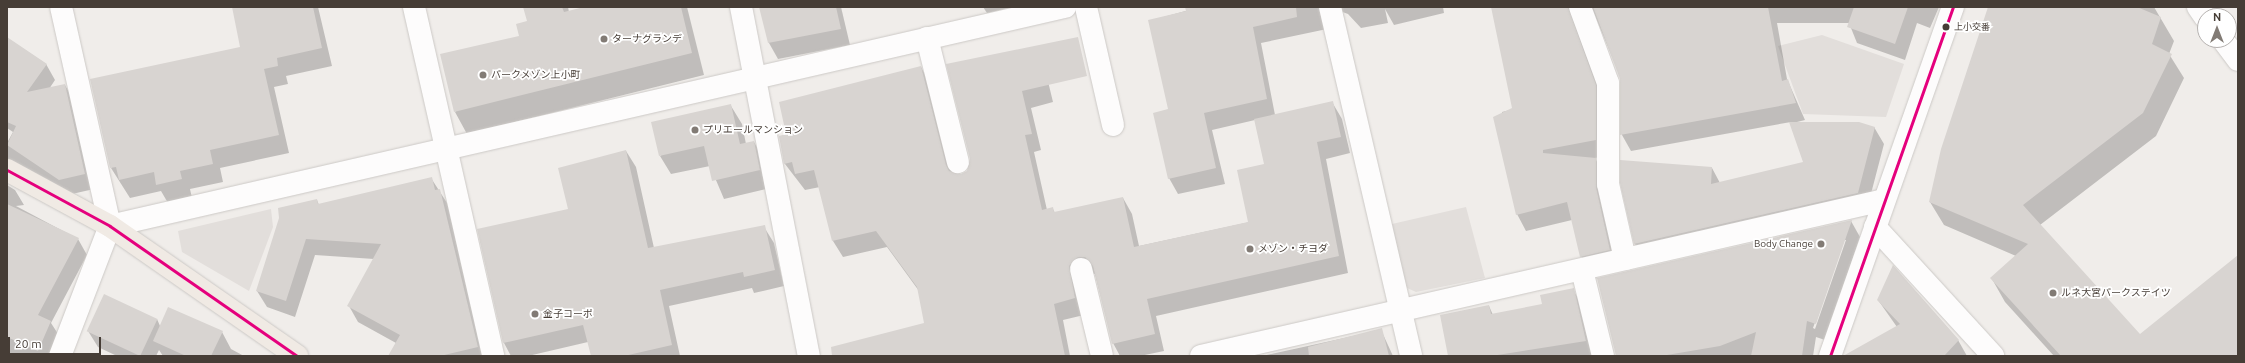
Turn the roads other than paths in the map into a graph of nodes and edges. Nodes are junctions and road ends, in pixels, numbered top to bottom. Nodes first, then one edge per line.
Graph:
1 (61, 7) edge
2 (414, 7) edge
3 (741, 7) edge
4 (1065, 7) edge
5 (1086, 7) edge
6 (1330, 7) edge
7 (1580, 7) edge
8 (1953, 7) edge
9 (927, 38) junction
10 (2229, 48) edge
11 (2238, 60) edge
12 (756, 77) junction
13 (1113, 125) dead end
14 (447, 147) junction
15 (958, 162) dead end
16 (7, 170) edge
17 (1884, 200) junction
18 (110, 226) junction
19 (1875, 227) junction
20 (1625, 259) junction
21 (1081, 269) dead end
22 (1582, 270) junction
23 (1400, 312) junction
24 (60, 356) edge
25 (297, 356) edge
26 (493, 356) edge
27 (809, 356) edge
28 (1102, 356) edge
29 (1201, 356) edge
30 (1411, 356) edge
31 (1603, 356) edge
32 (1830, 356) edge
33 (1993, 356) edge

1 - 18 street
2 - 14 street
3 - 12 street
4 - 9 street
5 - 13 street
6 - 23 street
7 - 20 street
8 - 17 street
9 - 12 street
9 - 15 street
10 - 11 street
12 - 14 street
12 - 27 street
14 - 18 street
14 - 26 street
16 - 18 main road
17 - 19 street
17 - 20 street
18 - 24 street
18 - 25 main road
19 - 32 street
19 - 33 street
20 - 22 street
21 - 28 street
22 - 23 street
22 - 31 street
23 - 29 street
23 - 30 street

